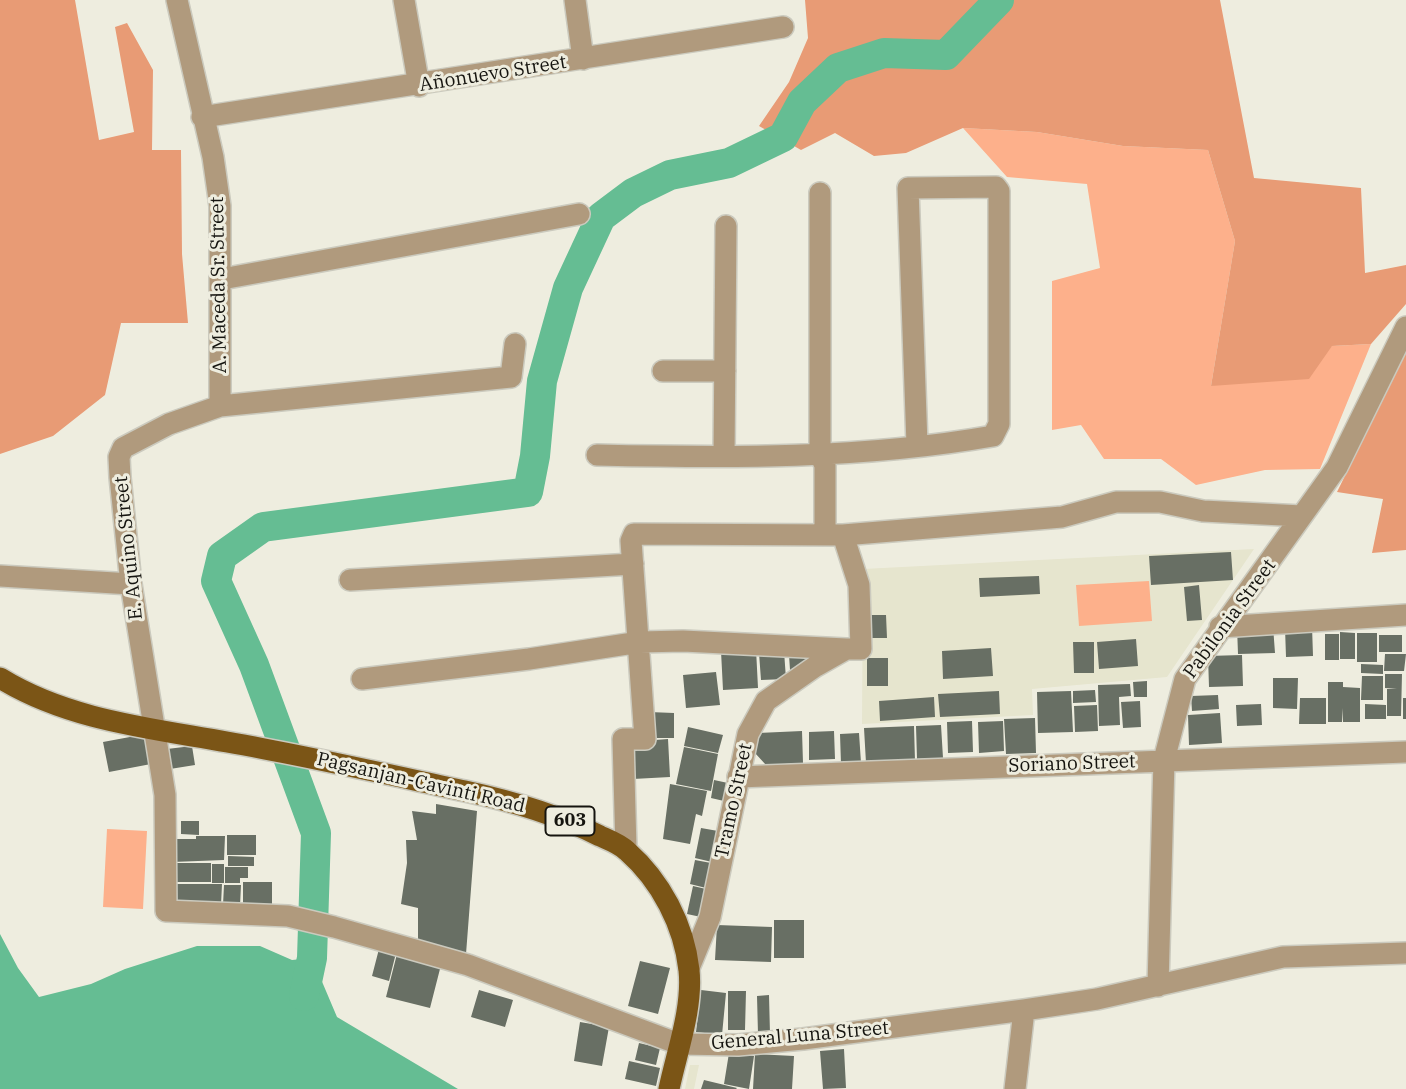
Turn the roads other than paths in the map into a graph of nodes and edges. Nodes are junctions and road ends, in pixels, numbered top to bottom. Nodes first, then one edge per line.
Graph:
1 (177, 0) edge
2 (404, 0) edge
3 (575, 0) edge
4 (783, 27) dead end
5 (583, 59) junction
6 (419, 86) junction
7 (202, 117) junction
8 (820, 193) dead end
9 (579, 214) dead end
10 (726, 226) dead end
11 (222, 279) junction
12 (1406, 327) edge
13 (515, 344) dead end
14 (663, 371) dead end
15 (725, 371) junction
16 (220, 406) junction
17 (917, 445) junction
18 (597, 455) dead end
19 (820, 455) junction
20 (724, 456) junction
21 (1303, 516) junction
22 (834, 534) junction
23 (633, 564) junction
24 (0, 576) edge
25 (350, 580) dead end
26 (131, 584) junction
27 (1406, 615) edge
28 (1220, 627) junction
29 (640, 642) junction
30 (854, 649) junction
31 (0, 678) edge
32 (362, 678) dead end
33 (156, 730) junction
34 (1406, 751) edge
35 (1164, 760) junction
36 (738, 777) junction
37 (625, 849) junction
38 (166, 911) joint
39 (1406, 953) edge
40 (689, 968) junction
41 (1158, 986) junction
42 (1024, 1010) junction
43 (679, 1044) junction
44 (669, 1089) edge
45 (1015, 1089) edge

1 - 7 street, A. Maceda Sr. Street
2 - 6 street
3 - 5 street
4 - 5 street, Añonuevo Street
5 - 6 street, Añonuevo Street
6 - 7 street, Añonuevo Street
7 - 11 street, A. Maceda Sr. Street
8 - 19 street
9 - 11 street
10 - 15 street
11 - 16 street, A. Maceda Sr. Street
12 - 21 street, Pabilonia Street
13 - 16 street, E. Aquino Street
14 - 15 street
15 - 20 street
16 - 26 street, E. Aquino Street
17 - 17 street
17 - 19 street
18 - 20 street
19 - 20 street
19 - 22 street
21 - 22 street
21 - 28 street, Pabilonia Street
22 - 23 street
22 - 30 street
23 - 25 street
23 - 29 street
24 - 26 street
26 - 33 street, E. Aquino Street
27 - 28 street
28 - 35 street, Pabilonia Street
29 - 30 street
29 - 32 street
29 - 37 street
30 - 36 street, Tramo Street
31 - 33 main road, Pagsanjan-Cavinti Road / 603
33 - 37 main road, Pagsanjan-Cavinti Road / 603
33 - 38 street, E. Aquino Street
34 - 35 street, Soriano Street
35 - 36 street, Soriano Street
35 - 41 street, Pabilonia Street
36 - 40 street, Tramo Street
37 - 40 main road, Pagsanjan-Cavinti Road / 603
38 - 43 street, General Luna Street
39 - 41 street, General Luna Street
40 - 43 main road, Pagsanjan-Cavinti Road / 603
41 - 42 street, General Luna Street
42 - 43 street, General Luna Street
42 - 45 street
43 - 44 main road, Pagsanjan-Cavinti Road / 603

